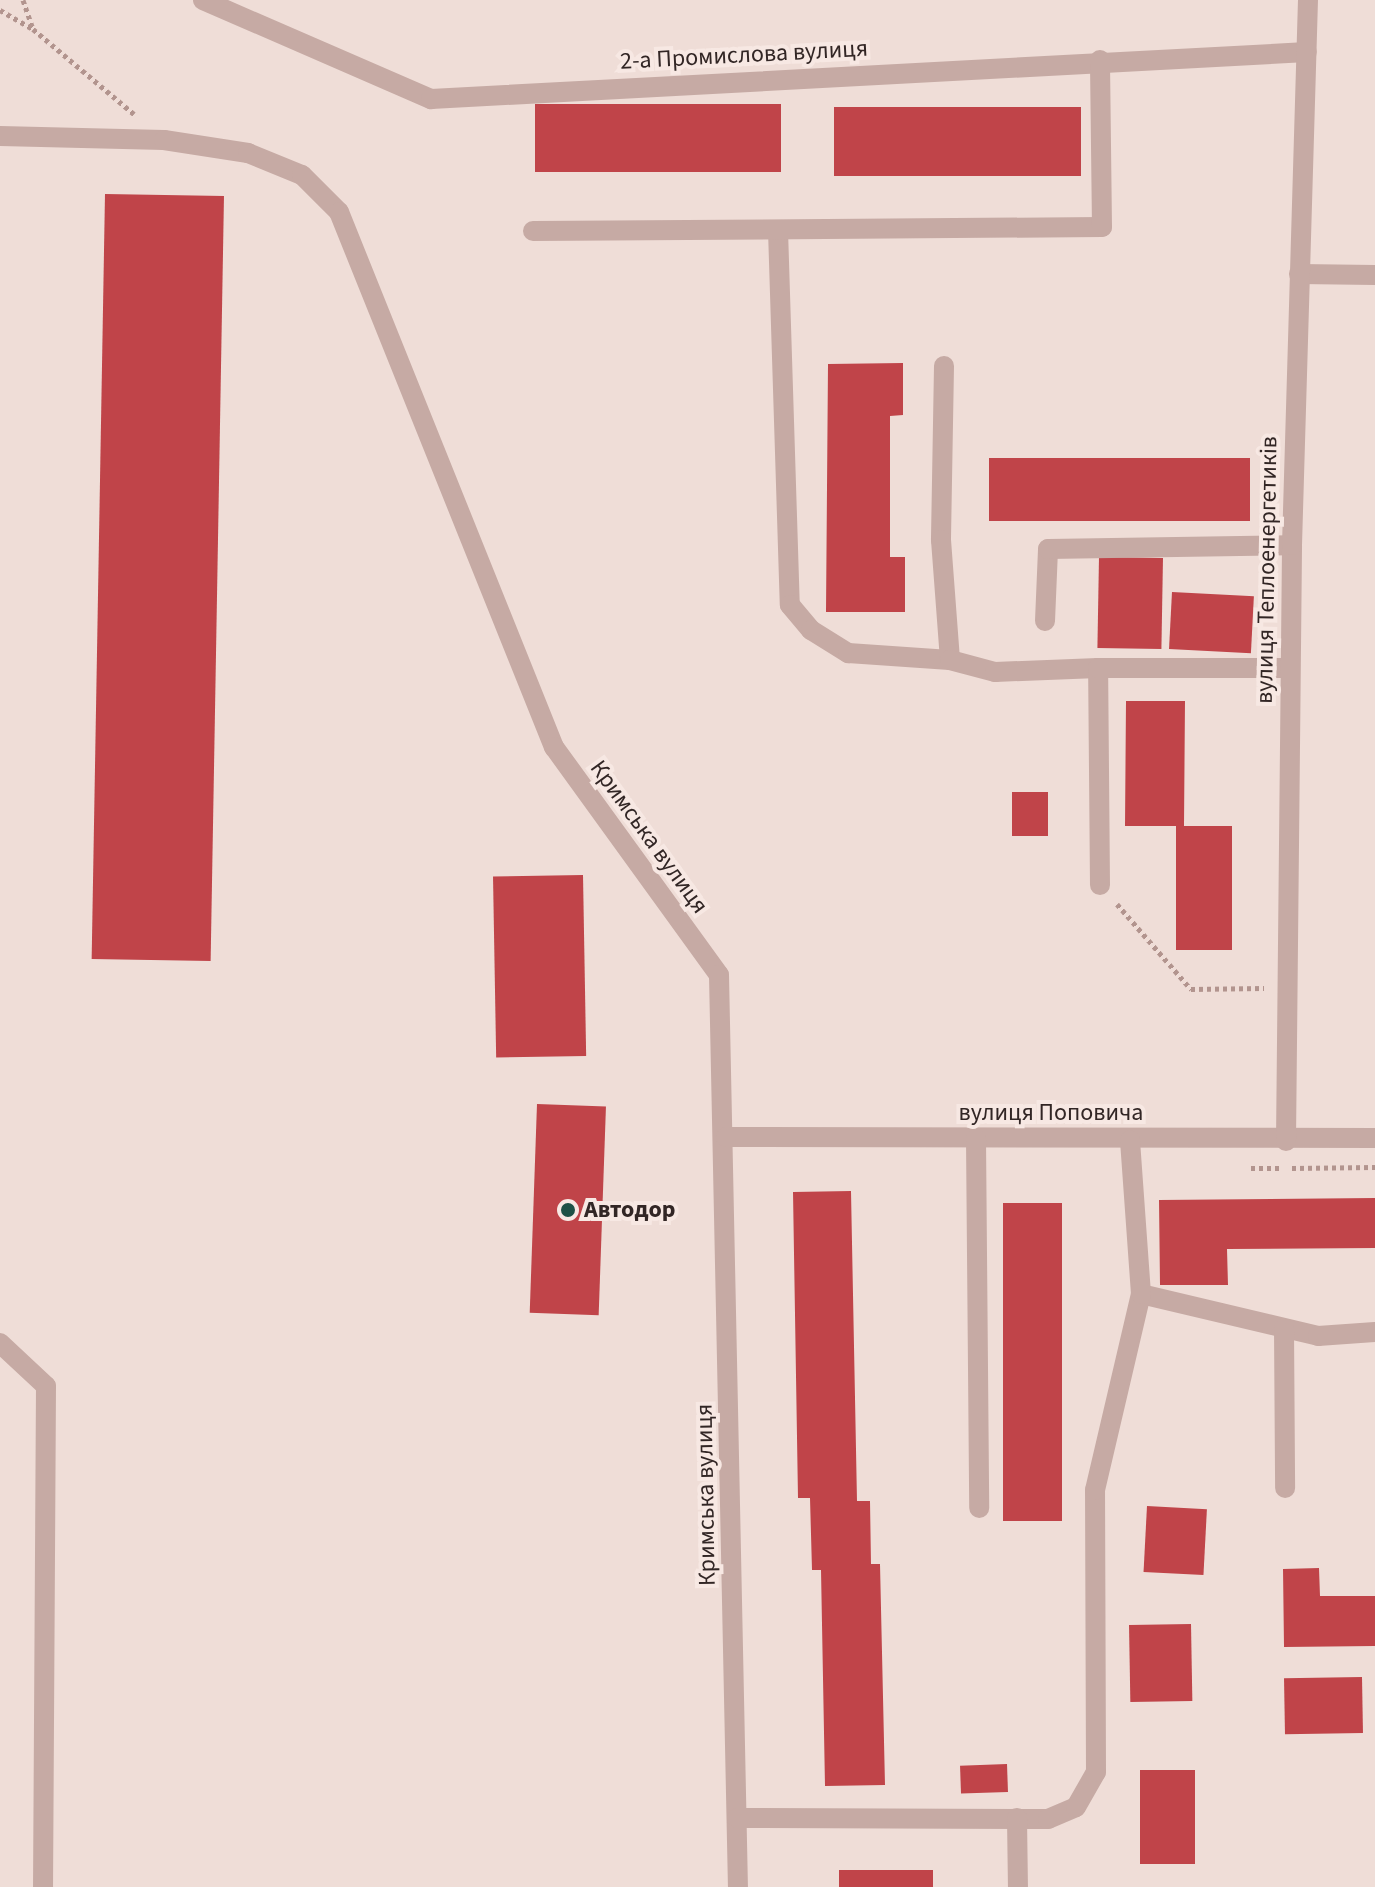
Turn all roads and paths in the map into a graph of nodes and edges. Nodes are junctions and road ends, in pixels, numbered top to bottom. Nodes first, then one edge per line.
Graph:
1 (23, 0) edge
2 (203, 0) edge
3 (1308, 0) edge
4 (0, 10) edge
5 (33, 29) junction
6 (1307, 52) junction
7 (1100, 60) junction
8 (0, 136) edge
9 (164, 140) junction
10 (778, 230) junction
11 (533, 231) dead end
12 (1299, 274) junction
13 (1375, 275) edge
14 (944, 366) dead end
15 (1292, 545) junction
16 (1045, 621) dead end
17 (950, 660) junction
18 (1098, 668) junction
19 (1290, 668) junction
20 (1100, 885) joint
21 (1290, 988) junction
22 (726, 1137) junction
23 (1375, 1138) edge
24 (976, 1139) junction
25 (1130, 1140) junction
26 (1286, 1141) junction
27 (1375, 1167) edge
28 (1251, 1168) dead end
29 (1141, 1294) junction
30 (1284, 1329) junction
31 (1375, 1332) edge
32 (0, 1343) edge
33 (1285, 1488) dead end
34 (979, 1508) dead end
35 (737, 1818) junction
36 (1017, 1818) junction
37 (43, 1887) edge
38 (738, 1887) edge
39 (1018, 1887) edge

1 - 5 path
2 - 7 street, 2-а Промислова вулиця
3 - 6 street, вулиця Теплоенергетиків
4 - 5 path
5 - 9 path
6 - 7 street, 2-а Промислова вулиця
6 - 12 street, вулиця Теплоенергетиків
7 - 10 street
8 - 9 street, Кримська вулиця
9 - 22 street, Кримська вулиця
10 - 11 street
10 - 17 street
12 - 13 street
12 - 15 street, вулиця Теплоенергетиків
14 - 17 street
15 - 16 street
15 - 19 street, вулиця Теплоенергетиків
17 - 18 street
18 - 19 street
18 - 20 street
19 - 21 street, вулиця Теплоенергетиків
20 - 21 path
21 - 26 street, вулиця Теплоенергетиків
22 - 24 street, вулиця Поповича
22 - 35 street, Кримська вулиця
23 - 26 street, вулиця Поповича
24 - 25 street, вулиця Поповича
24 - 34 street
25 - 26 street, вулиця Поповича
25 - 29 street
27 - 28 path
29 - 30 street
29 - 36 street
30 - 31 street
30 - 33 street
32 - 37 street
35 - 36 street
35 - 38 street, Кримська вулиця
36 - 39 street

